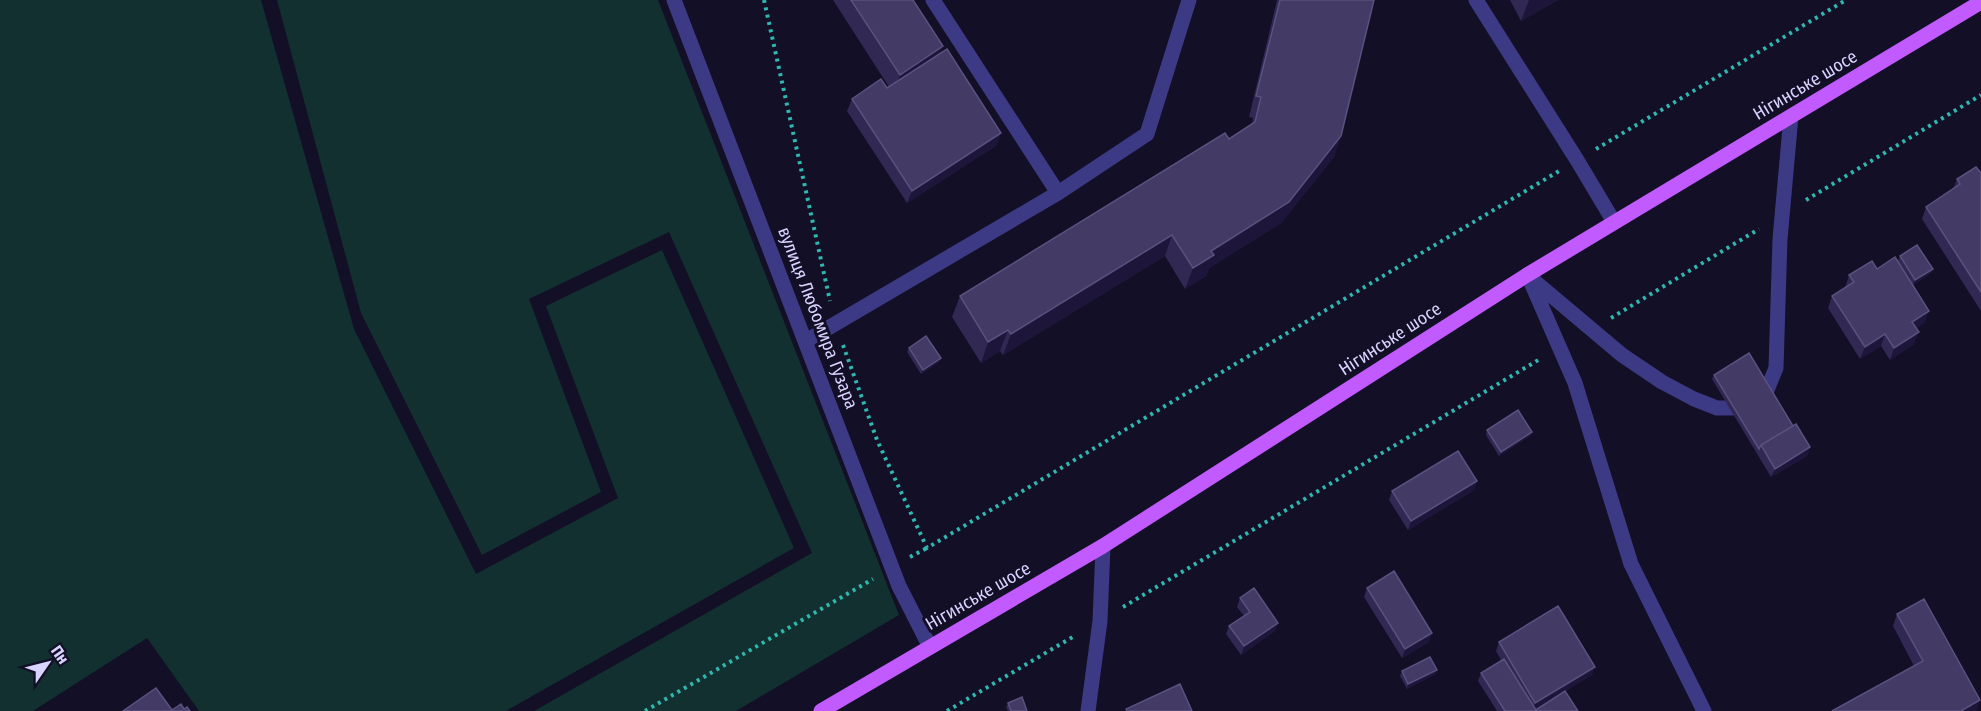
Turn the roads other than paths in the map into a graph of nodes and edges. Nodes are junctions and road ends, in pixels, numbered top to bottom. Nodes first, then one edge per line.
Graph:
1 (675, 0) edge
2 (933, 0) edge
3 (1189, 0) edge
4 (1476, 0) edge
5 (1981, 2) edge
6 (1791, 116) junction
7 (1058, 193) junction
8 (1614, 222) junction
9 (1527, 274) junction
10 (806, 340) junction
11 (1103, 546) junction
12 (930, 647) junction
13 (821, 711) edge
14 (1088, 711) edge
15 (1704, 711) edge

1 - 10 street, вулиця Любомира Гузара
2 - 7 street
3 - 7 street
4 - 8 street
5 - 6 main road, Нігинське шосе
6 - 8 main road, Нігинське шосе
6 - 9 street
7 - 10 street
8 - 9 main road, Нігинське шосе
9 - 11 main road, Нігинське шосе
9 - 15 street
10 - 12 street, вулиця Любомира Гузара
11 - 12 main road, Нігинське шосе
11 - 14 street
12 - 13 main road, Нігинське шосе

